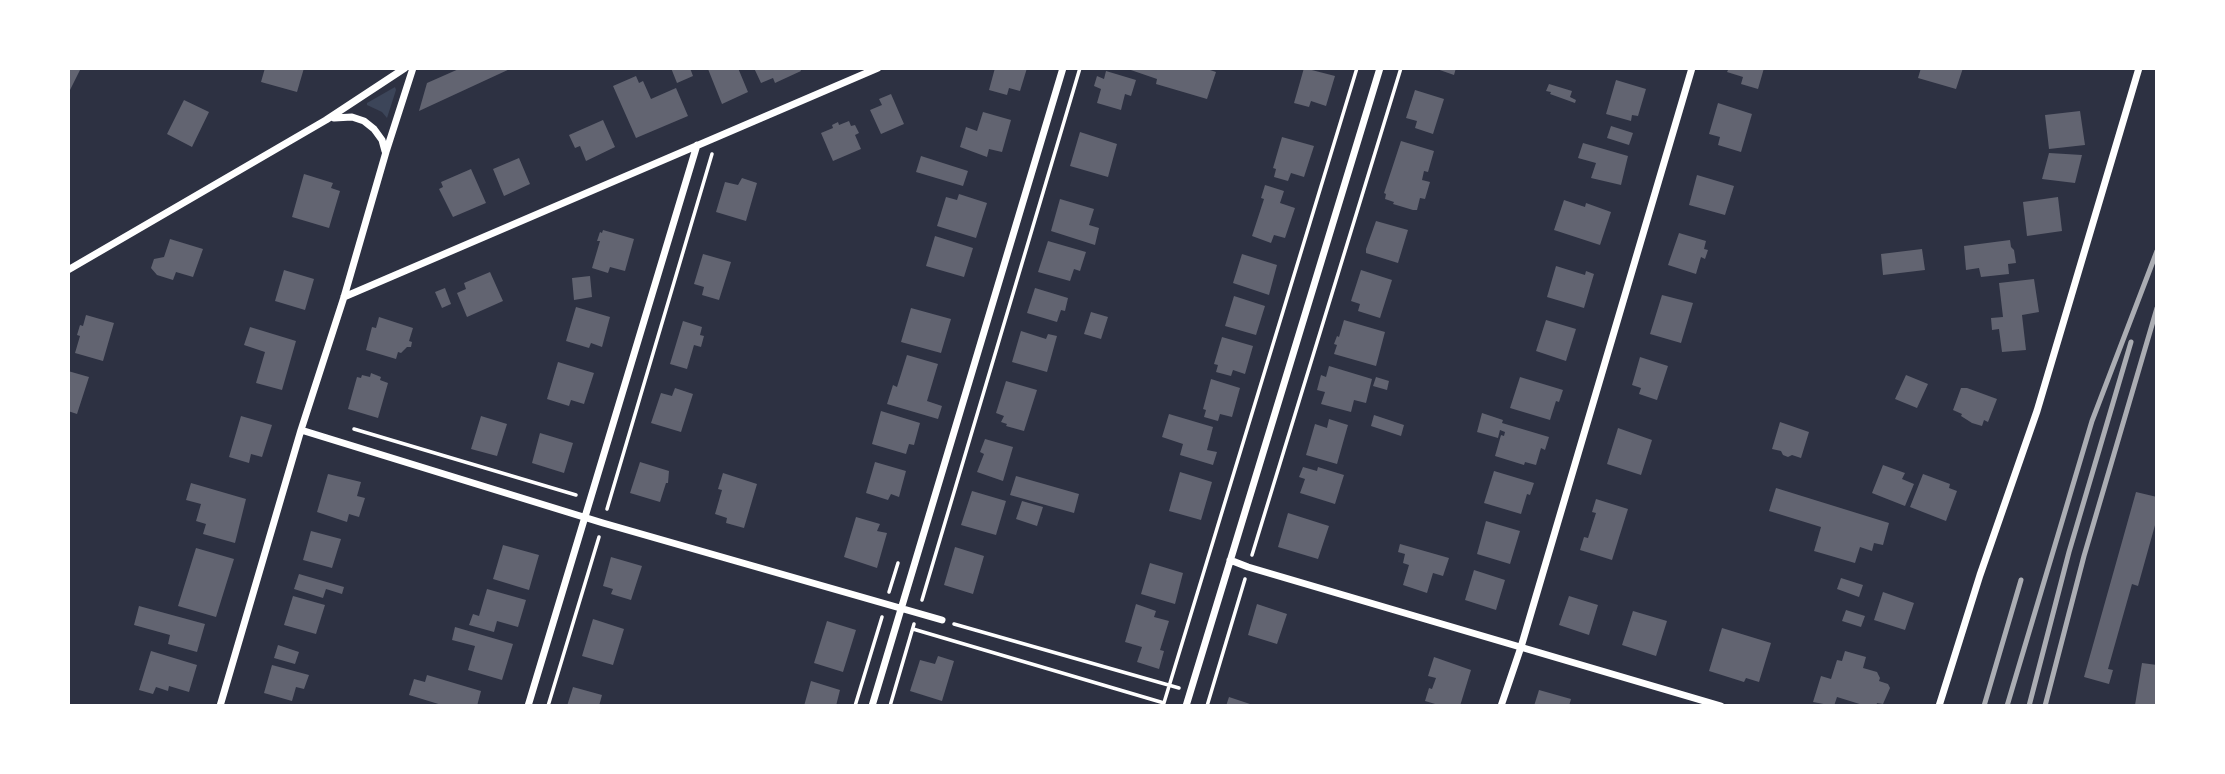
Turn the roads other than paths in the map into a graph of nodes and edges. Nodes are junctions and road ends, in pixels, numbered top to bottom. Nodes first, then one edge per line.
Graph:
1 (405, 68) edge
2 (413, 68) edge
3 (878, 68) edge
4 (1063, 68) edge
5 (1380, 68) edge
6 (1692, 68) edge
7 (2139, 68) edge
8 (326, 120) junction
9 (697, 145) junction
10 (386, 152) junction
11 (68, 270) edge
12 (344, 297) junction
13 (301, 430) junction
14 (586, 517) junction
15 (1230, 560) junction
16 (901, 609) junction
17 (942, 620) road end
18 (1521, 647) junction
19 (220, 706) edge
20 (528, 706) edge
21 (872, 706) edge
22 (1186, 706) edge
23 (1501, 706) edge
24 (1721, 706) edge
25 (1939, 706) edge

1 - 8 street
2 - 10 street
3 - 9 street
4 - 16 street
5 - 15 street
6 - 18 street
7 - 25 street
8 - 10 street
8 - 11 street
9 - 12 street
9 - 14 street
10 - 12 street
12 - 13 street
13 - 14 street
13 - 19 street
14 - 16 street
14 - 20 street
15 - 18 street
15 - 22 street
16 - 17 street
16 - 21 street
18 - 23 street
18 - 24 street

